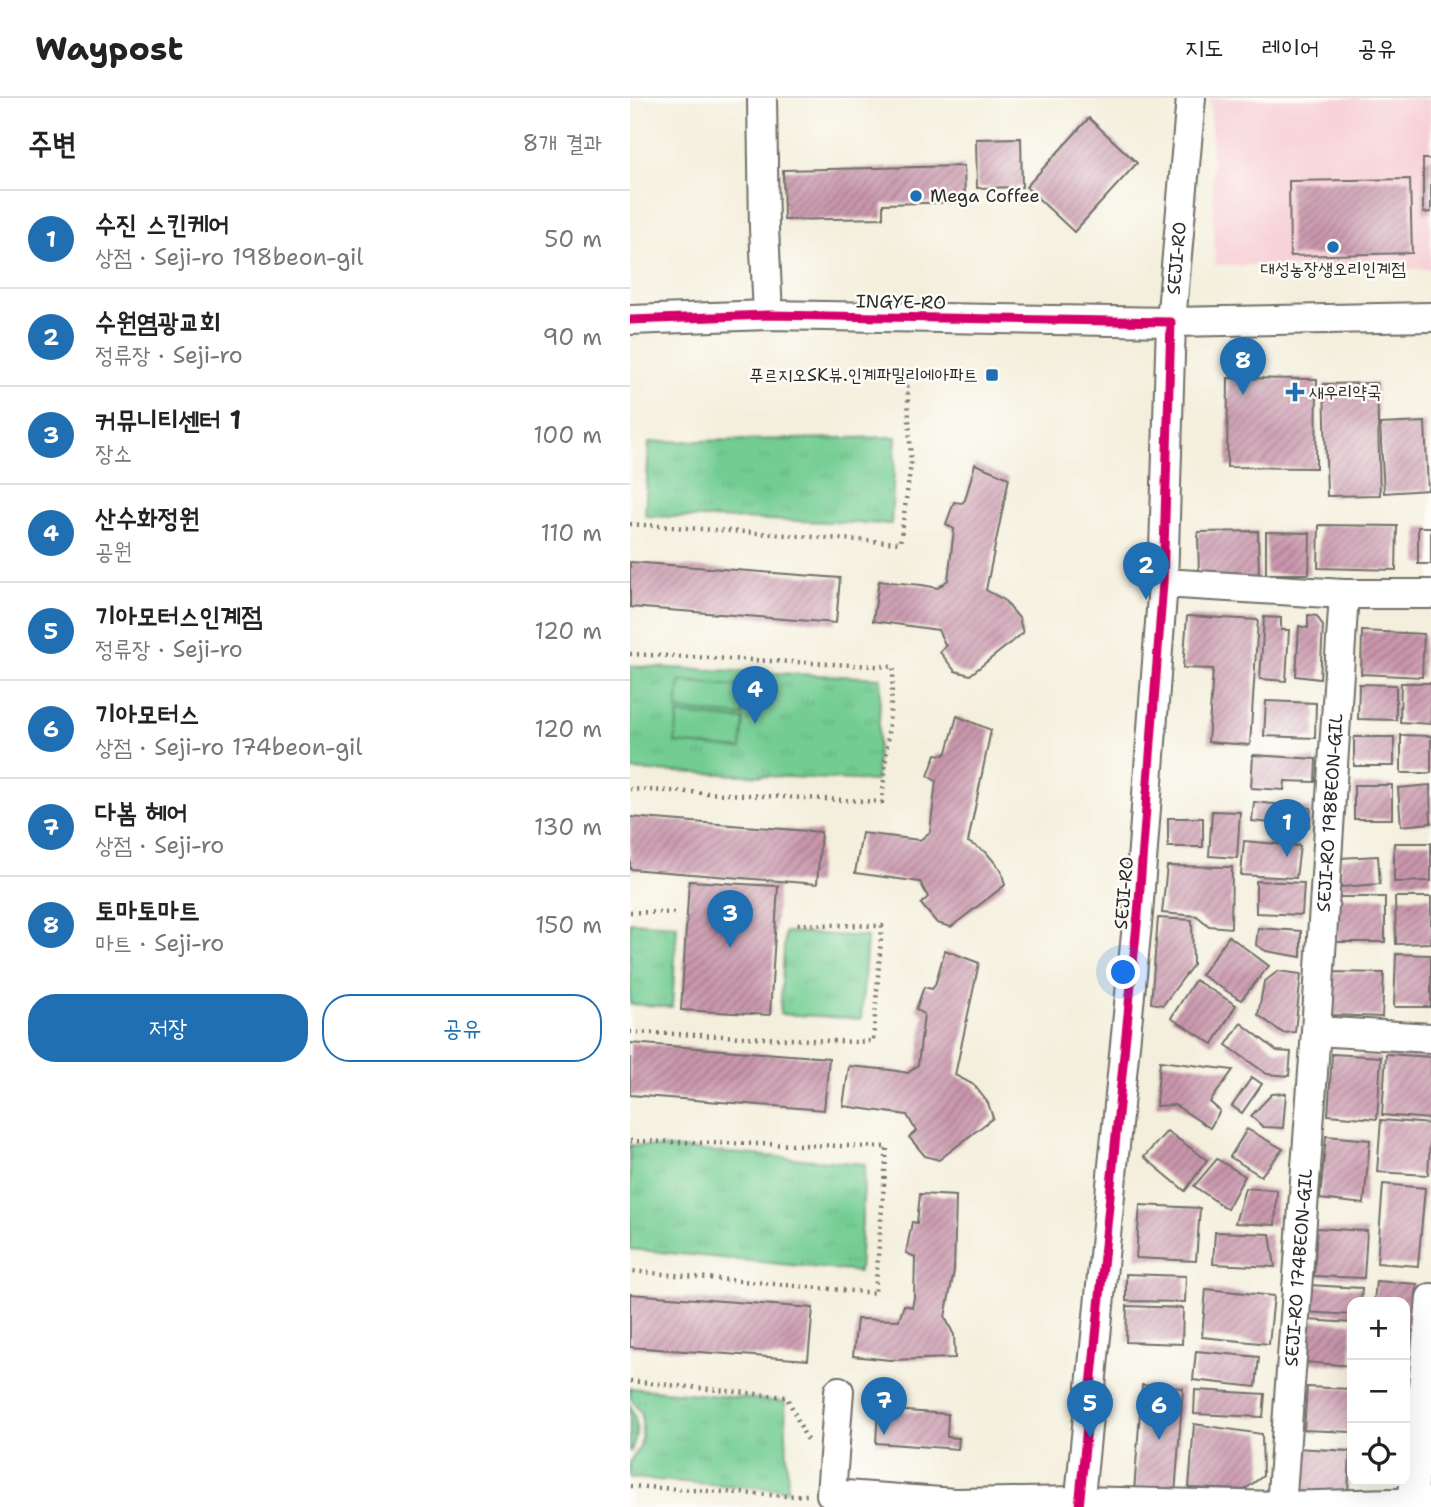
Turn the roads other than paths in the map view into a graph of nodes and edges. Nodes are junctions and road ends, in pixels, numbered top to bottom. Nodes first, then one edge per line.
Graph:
1 (762, 98) edge
2 (1191, 98) edge
3 (768, 315) junction
4 (1431, 317) edge
5 (630, 320) edge
6 (1171, 322) junction
7 (1163, 583) junction
8 (1344, 594) junction
9 (1431, 594) edge
10 (1316, 1031) junction
11 (1431, 1038) edge
12 (1431, 1298) edge
13 (839, 1391) dead end
14 (830, 1500) edge
15 (1418, 1503) edge
16 (1079, 1504) edge
17 (1281, 1506) edge

1 - 3 street
2 - 6 street, SEJI-RO
3 - 5 street, INGYE-RO
3 - 6 street, INGYE-RO
4 - 6 street, INGYE-RO
6 - 7 street, SEJI-RO
7 - 8 street
7 - 16 street, SEJI-RO
8 - 9 street
8 - 10 street, SEJI-RO 198BEON-GIL
10 - 11 street
10 - 17 street, SEJI-RO 174BEON-GIL
12 - 15 street
13 - 14 street
14 - 16 street
15 - 17 street
16 - 17 street

